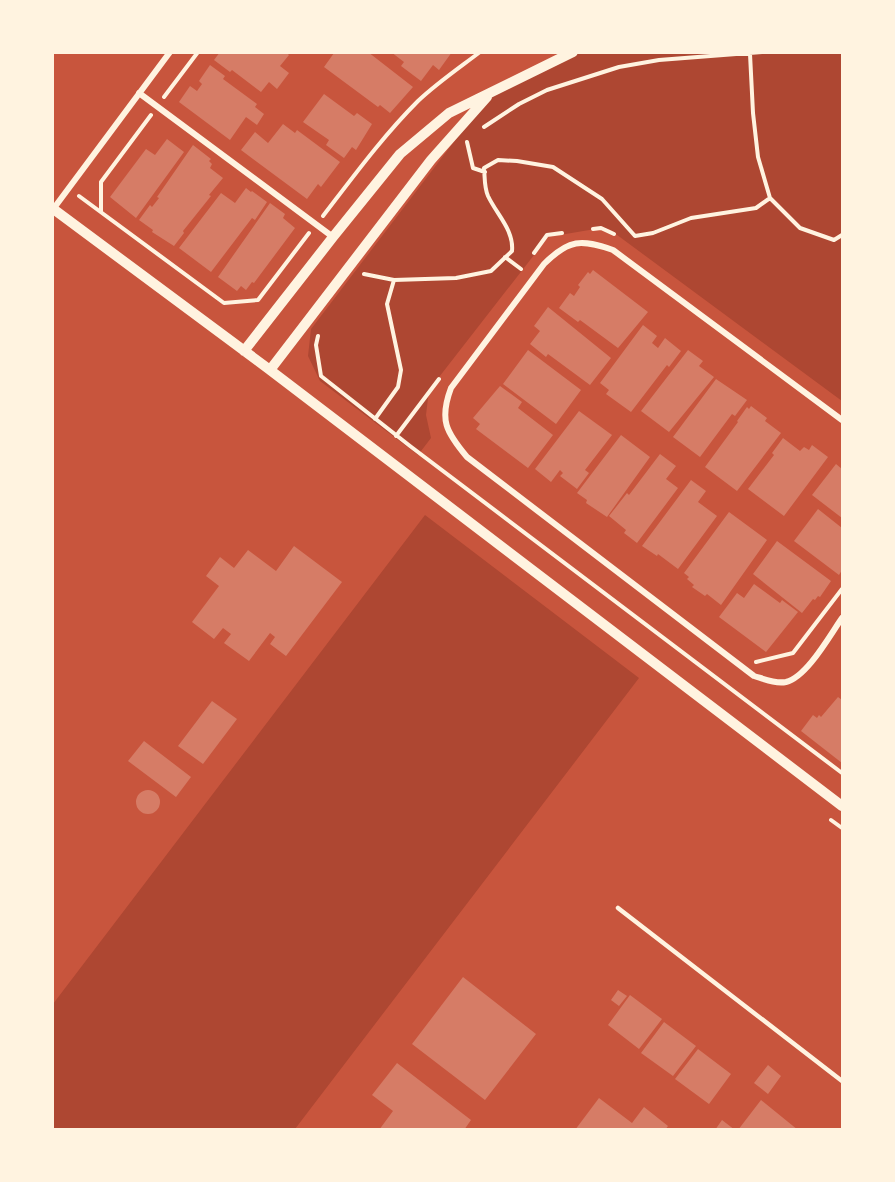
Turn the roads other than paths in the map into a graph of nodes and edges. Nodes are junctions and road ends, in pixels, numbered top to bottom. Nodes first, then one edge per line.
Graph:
1 (170, 52) edge
2 (573, 52) edge
3 (492, 92) junction
4 (139, 93) junction
5 (53, 208) edge
6 (333, 237) junction
7 (244, 351) junction
8 (270, 370) junction
9 (843, 420) edge
10 (843, 618) edge
11 (843, 806) edge
12 (618, 908) dead end
13 (843, 1081) edge

1 - 4 street
2 - 3 street
3 - 6 street
3 - 8 street
4 - 5 street
4 - 6 street
5 - 7 street
6 - 7 street
7 - 8 street
8 - 11 street
9 - 10 street
12 - 13 lane

